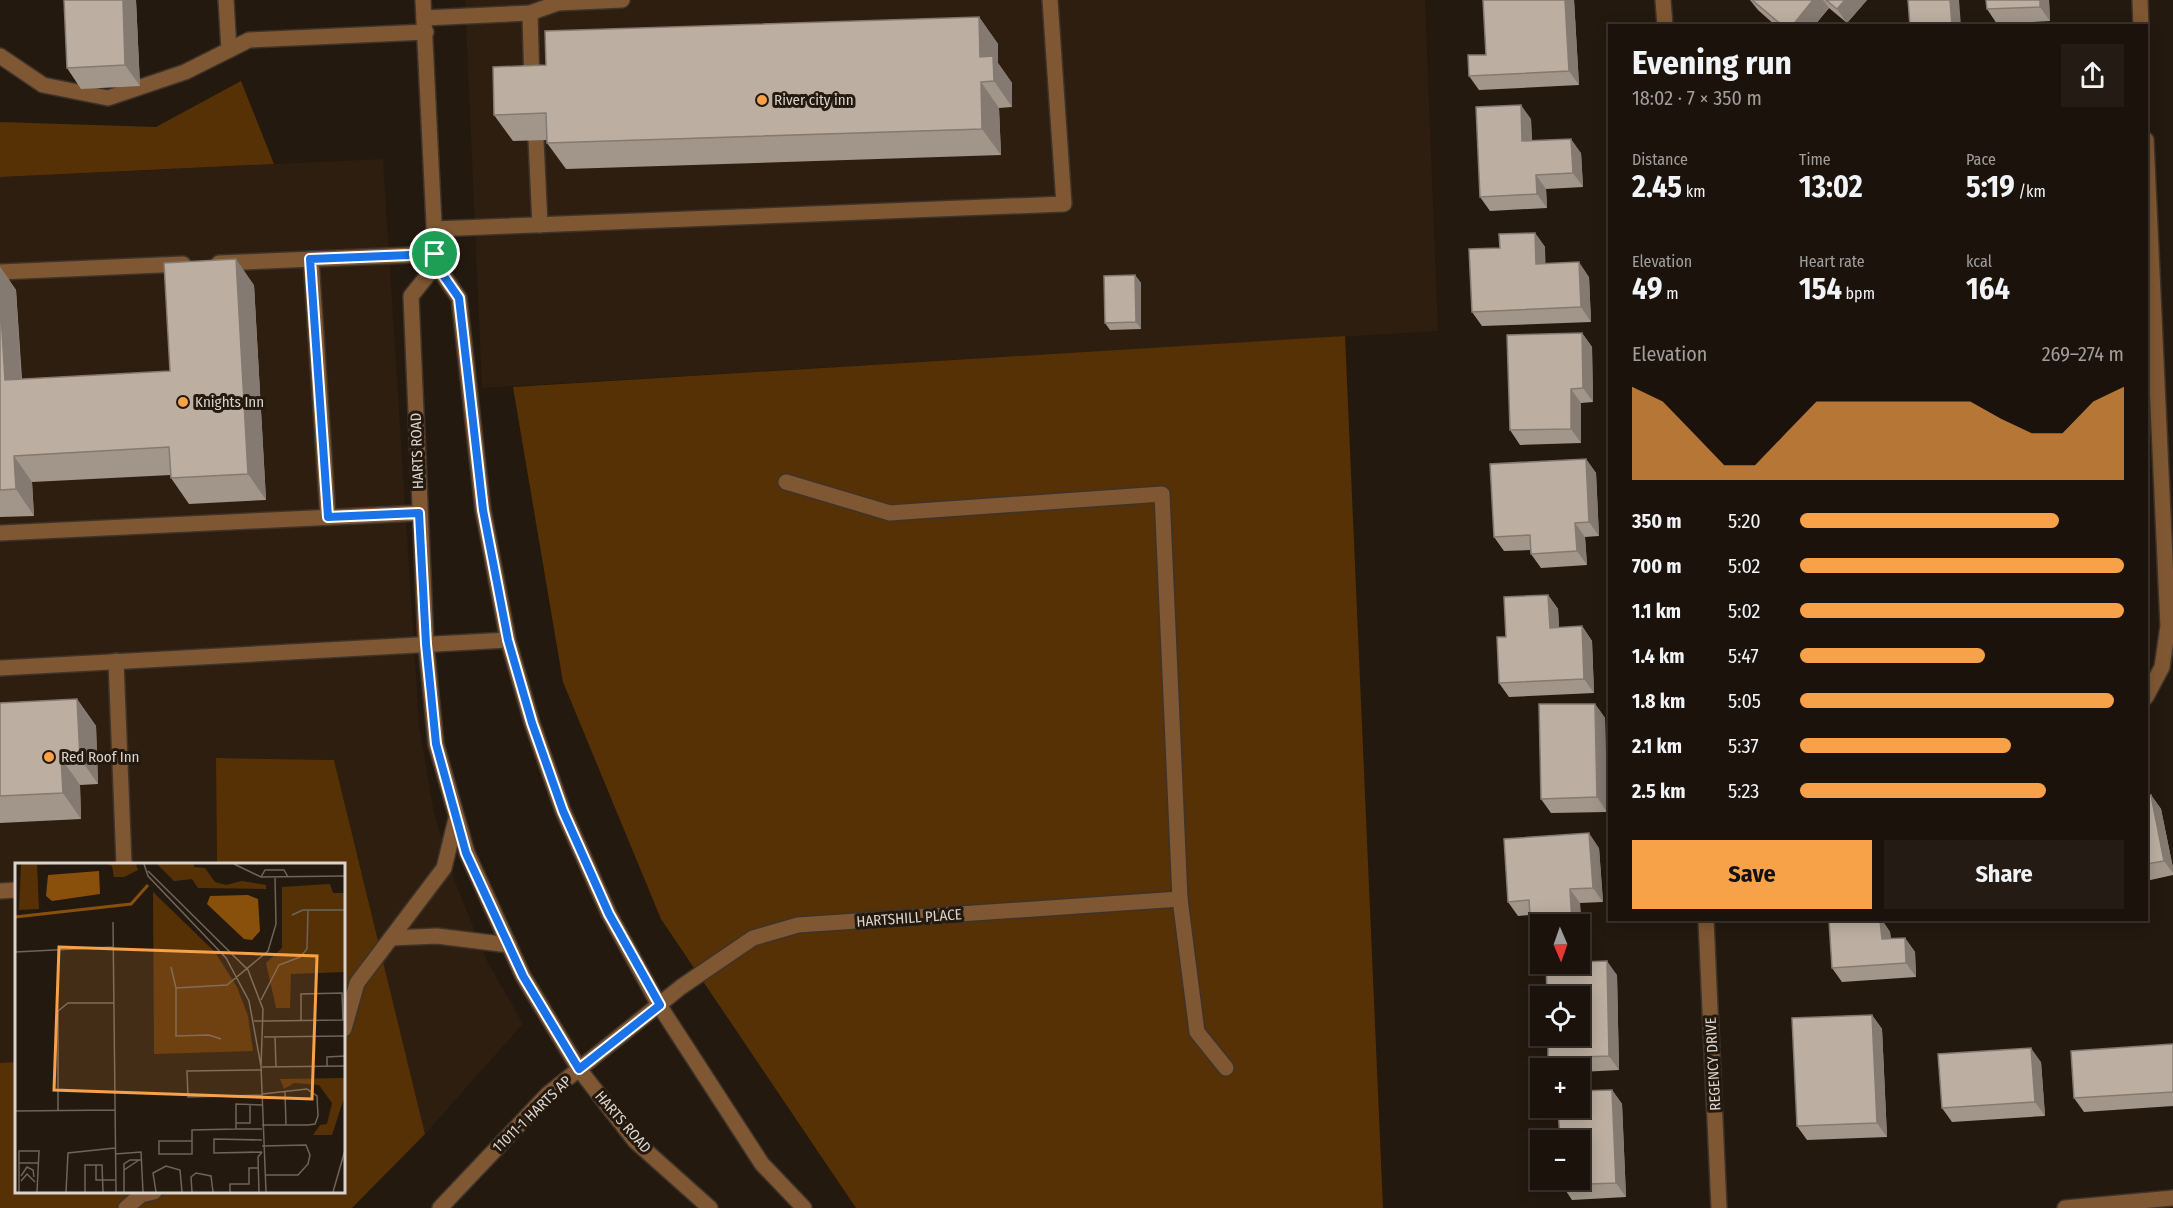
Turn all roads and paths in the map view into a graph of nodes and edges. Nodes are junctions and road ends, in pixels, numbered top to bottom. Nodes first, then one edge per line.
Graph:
1 (226, 0) edge
2 (423, 0) edge
3 (622, 0) edge
4 (1050, 0) edge
5 (1664, 0) edge
6 (2140, 0) edge
7 (530, 13) junction
8 (1665, 24) edge
9 (2141, 24) edge
10 (425, 25) junction
11 (229, 50) junction
12 (0, 56) edge
13 (532, 92) edge
14 (536, 140) edge
15 (2148, 184) edge
16 (540, 225) junction
17 (434, 230) junction
18 (310, 259) junction
19 (435, 260) junction
20 (0, 272) edge
21 (786, 482) dead end
22 (419, 513) junction
23 (328, 517) junction
24 (0, 532) edge
25 (508, 640) junction
26 (426, 644) junction
27 (116, 661) junction
28 (0, 668) edge
29 (2148, 693) edge
30 (457, 817) junction
31 (124, 863) edge
32 (15, 890) edge
33 (0, 891) edge
34 (1180, 899) junction
35 (1706, 921) edge
36 (391, 938) junction
37 (509, 945) junction
38 (660, 1005) junction
39 (345, 1025) edge
40 (1226, 1068) dead end
41 (579, 1069) junction
42 (148, 1193) edge
43 (2173, 1198) edge
44 (126, 1208) edge
45 (440, 1208) edge
46 (710, 1208) edge
47 (804, 1208) edge
48 (1719, 1208) edge
49 (2065, 1208) edge

1 - 11 street
2 - 10 street
3 - 7 street
4 - 16 street
5 - 8 street
6 - 9 street
7 - 10 street
7 - 13 street
10 - 11 street
10 - 17 street
11 - 12 street
14 - 16 street
15 - 29 street
16 - 17 street
17 - 19 street
18 - 19 street
18 - 20 street
18 - 23 street
19 - 22 street, HARTS ROAD
19 - 25 street
21 - 34 street
22 - 23 street
22 - 26 street, HARTS ROAD
23 - 24 street
25 - 26 street
25 - 38 street
26 - 27 street
26 - 30 street, HARTS ROAD
27 - 28 street
27 - 31 street
30 - 36 street
30 - 37 street, HARTS ROAD
32 - 33 street
34 - 38 street, HARTSHILL PLACE
34 - 40 street
35 - 48 street, REGENCY DRIVE
36 - 37 street
36 - 39 street
37 - 41 street, HARTS ROAD
38 - 41 street, 11011-1 HARTS AP
38 - 47 street
41 - 45 street, 11011-1 HARTS AP
41 - 46 street, HARTS ROAD
42 - 44 street
43 - 49 street

